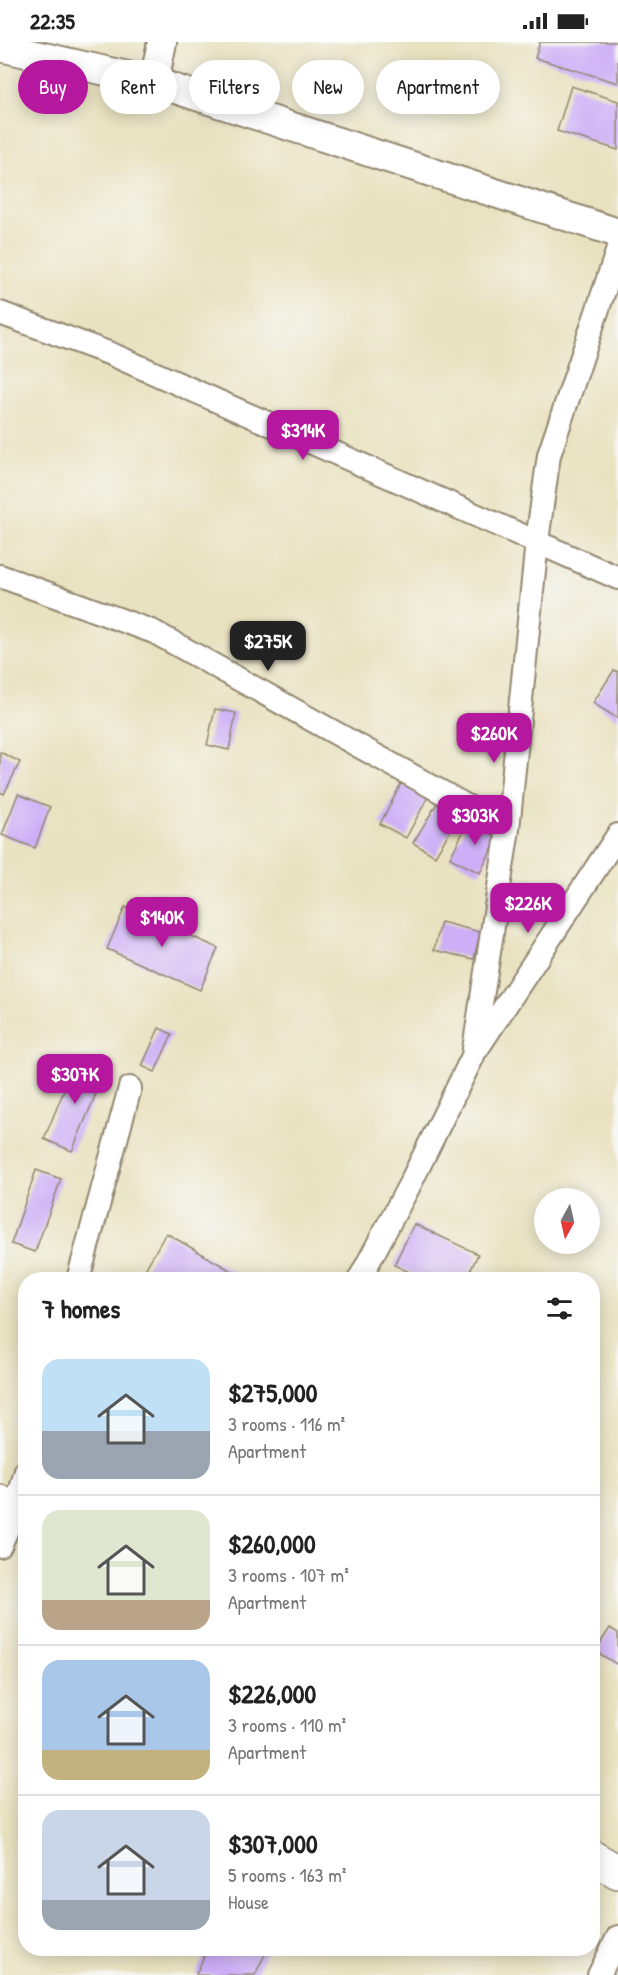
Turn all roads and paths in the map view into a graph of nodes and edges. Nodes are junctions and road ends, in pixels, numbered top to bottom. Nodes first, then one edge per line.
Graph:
1 (162, 42) edge
2 (0, 47) edge
3 (158, 60) edge
4 (100, 70) edge
5 (177, 89) edge
6 (618, 233) edge
7 (618, 249) edge
8 (0, 313) edge
9 (537, 541) junction
10 (0, 576) edge
11 (618, 578) edge
12 (508, 829) junction
13 (618, 835) edge
14 (473, 1056) junction
15 (130, 1088) dead end
16 (80, 1272) edge
17 (363, 1272) edge
18 (18, 1495) edge
19 (13, 1510) edge
20 (0, 1545) edge
21 (600, 1862) edge
22 (618, 1872) edge
23 (618, 1936) edge
24 (599, 1975) edge

1 - 3 street
2 - 4 street
5 - 6 street
7 - 9 street
8 - 9 street
9 - 11 street
9 - 12 street
10 - 12 street
12 - 14 street
13 - 14 street
14 - 17 street
15 - 16 street
18 - 19 street
19 - 20 street
21 - 22 main road
23 - 24 street

